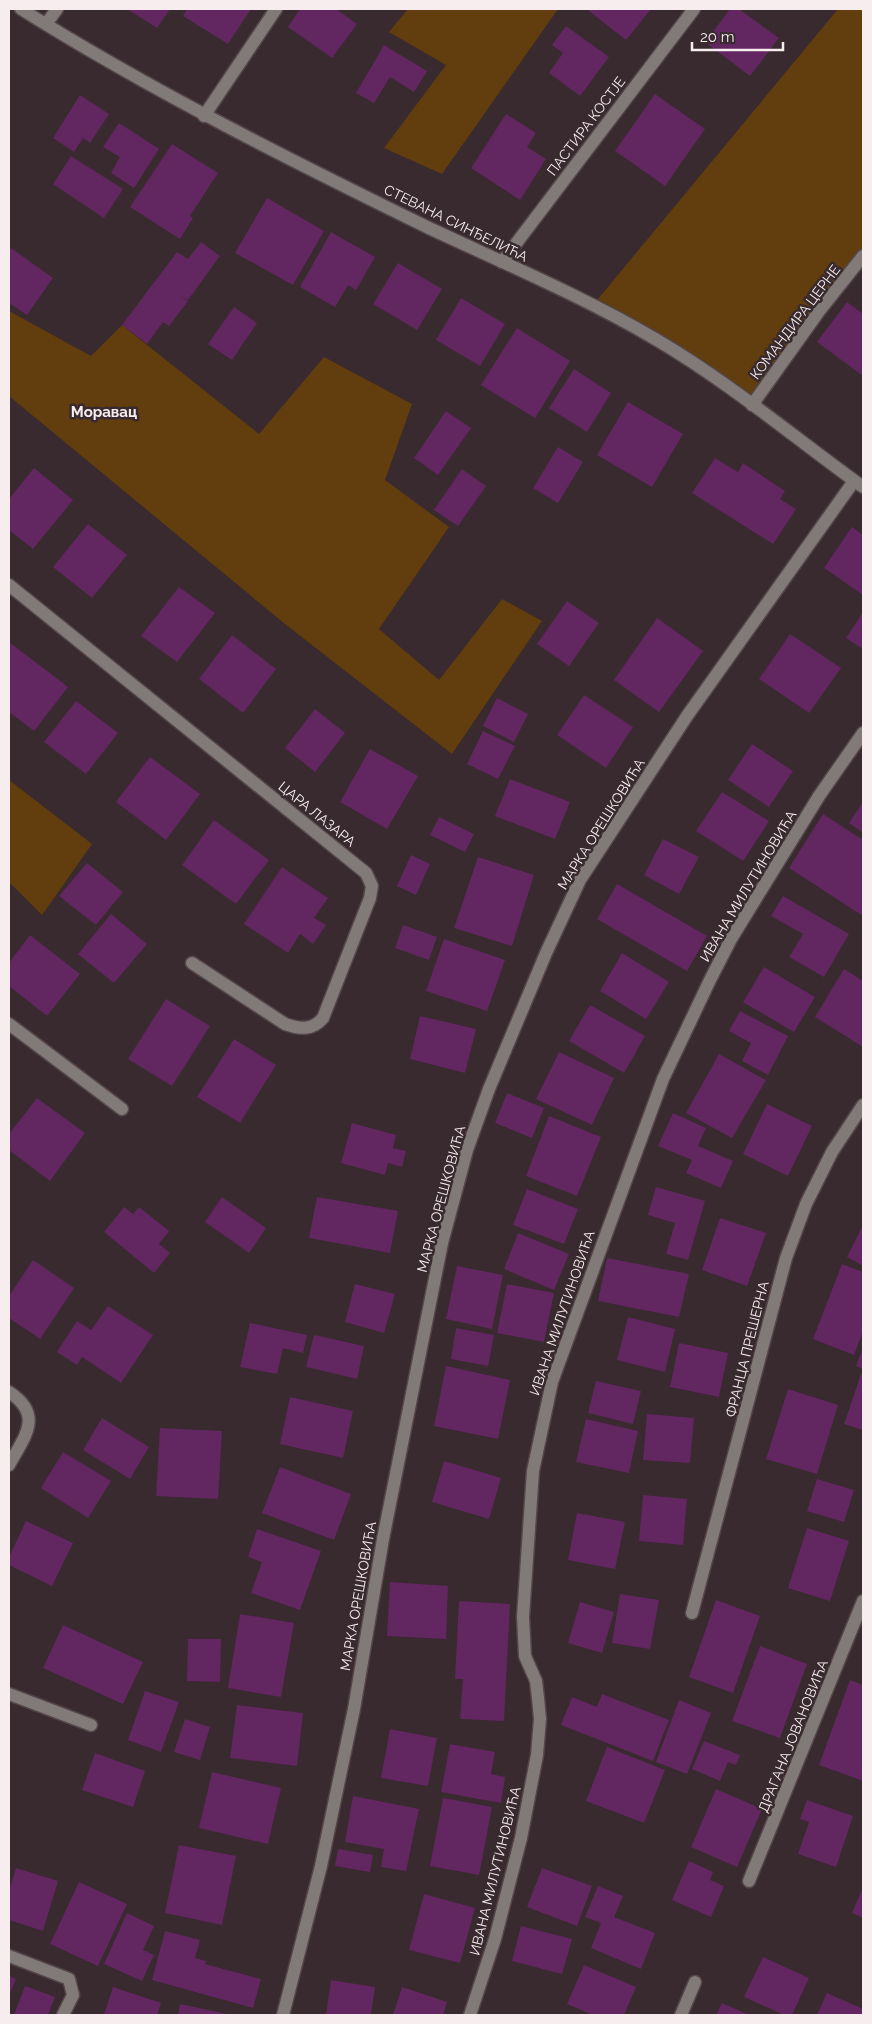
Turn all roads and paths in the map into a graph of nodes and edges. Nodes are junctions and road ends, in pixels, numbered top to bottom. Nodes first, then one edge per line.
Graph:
1 (21, 9) edge
2 (57, 9) edge
3 (276, 9) edge
4 (694, 9) edge
5 (46, 24) junction
6 (204, 116) junction
7 (863, 256) edge
8 (502, 262) junction
9 (752, 405) junction
10 (858, 484) edge
11 (9, 585) edge
12 (863, 732) edge
13 (192, 963) dead end
14 (9, 1024) edge
15 (863, 1105) edge
16 (122, 1109) dead end
17 (9, 1392) edge
18 (9, 1465) edge
19 (863, 1601) edge
20 (692, 1613) dead end
21 (9, 1694) edge
22 (91, 1725) dead end
23 (749, 1881) dead end
24 (9, 1956) edge
25 (695, 1982) dead end
26 (63, 2015) edge
27 (283, 2015) edge
28 (470, 2015) edge
29 (682, 2015) edge

1 - 5 street, СТЕВАНА СИНЂЕЛИЋА
2 - 5 street
3 - 6 street
4 - 8 street, ПАСТИРА КОСТЈЕ
5 - 6 street, СТЕВАНА СИНЂЕЛИЋА
6 - 8 street, СТЕВАНА СИНЂЕЛИЋА
7 - 9 street, КОМАНДИРА ЦЕРНЕ
8 - 9 street, СТЕВАНА СИНЂЕЛИЋА
9 - 10 street, СТЕВАНА СИНЂЕЛИЋА
10 - 27 street, МАРКА ОРЕШКОВИЋА
11 - 13 street, ЦАРА ЛАЗАРА
12 - 28 street, ИВАНА МИЛУТИНОВИЋА
14 - 16 street
15 - 20 street, ФРАНЦА ПРЕШЕРНА
17 - 18 street
19 - 23 street, ДРАГАНА ЈОВАНОВИЋА
21 - 22 street
24 - 26 street
25 - 29 street

